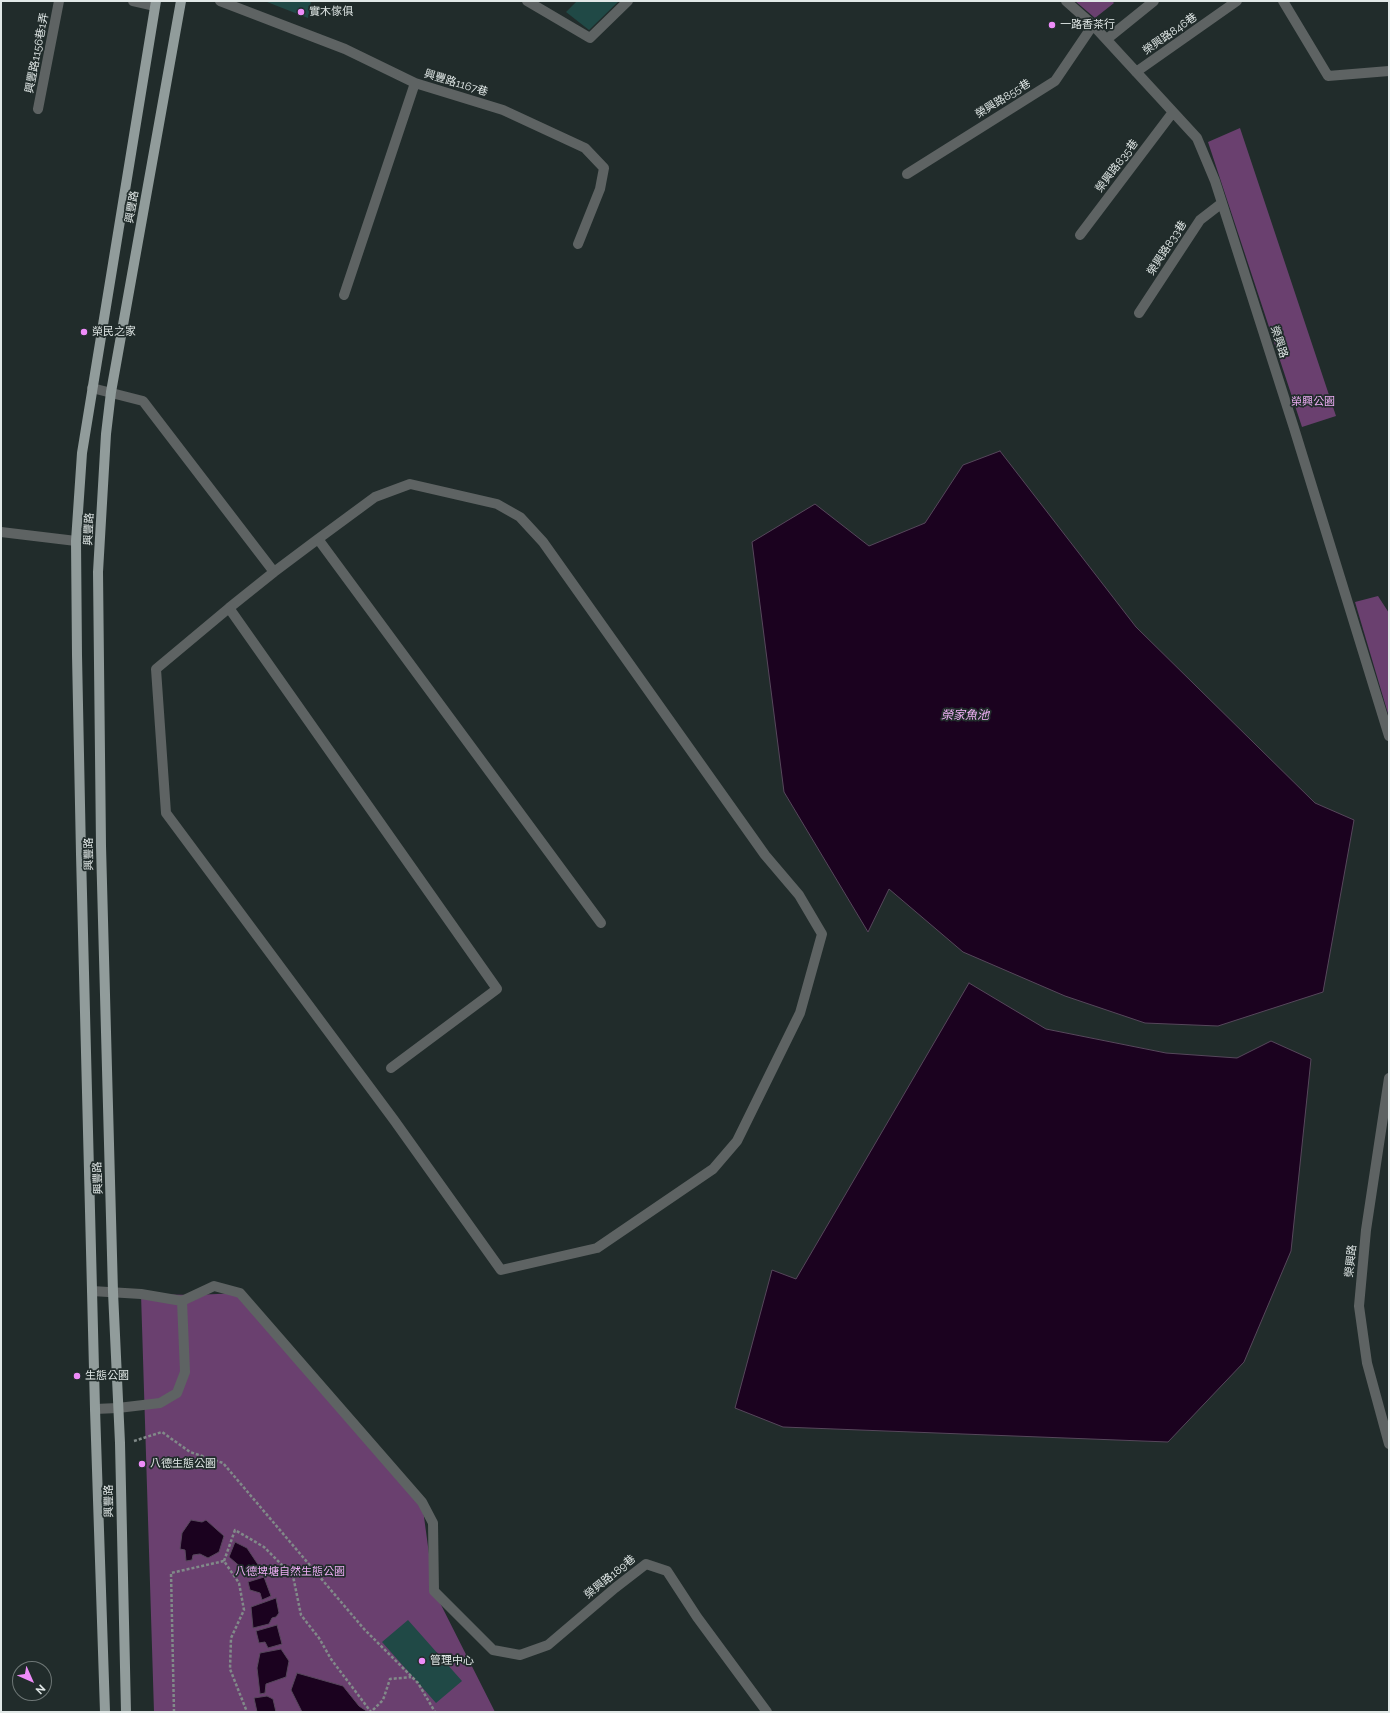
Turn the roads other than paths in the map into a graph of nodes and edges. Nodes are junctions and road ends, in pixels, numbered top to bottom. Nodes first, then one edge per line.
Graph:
1 (59, 1) edge
2 (133, 1) edge
3 (181, 1) edge
4 (220, 1) edge
5 (527, 1) edge
6 (628, 1) edge
7 (1066, 1) edge
8 (1154, 1) edge
9 (1237, 1) edge
10 (1283, 1) edge
11 (156, 3) edge
12 (1093, 25) junction
13 (1107, 39) junction
14 (1136, 72) junction
15 (1389, 72) edge
16 (415, 83) junction
17 (38, 109) dead end
18 (1173, 112) junction
19 (907, 174) dead end
20 (1222, 203) junction
21 (1080, 235) dead end
22 (578, 244) dead end
23 (344, 295) dead end
24 (1140, 313) dead end
25 (92, 388) junction
26 (111, 392) junction
27 (1, 532) edge
28 (318, 539) junction
29 (76, 541) junction
30 (274, 572) junction
31 (228, 608) junction
32 (1389, 736) edge
33 (601, 923) dead end
34 (391, 1068) dead end
35 (1389, 1078) edge
36 (92, 1291) junction
37 (113, 1292) junction
38 (182, 1301) junction
39 (118, 1408) junction
40 (95, 1409) junction
41 (1389, 1444) edge
42 (105, 1712) edge
43 (126, 1712) edge
44 (767, 1712) edge

1 - 17 street, 興豐路1156巷1弄
2 - 11 street
3 - 26 main road, 興豐路
4 - 16 street, 興豐路1167巷
5 - 6 street
7 - 12 street, 榮興路
8 - 13 street
9 - 14 street, 榮興路846巷
10 - 15 street
11 - 25 main road, 興豐路
12 - 13 street, 榮興路
12 - 19 street, 榮興路855巷
13 - 14 street, 榮興路
14 - 18 street, 榮興路
16 - 22 street, 興豐路1167巷
16 - 23 street
18 - 20 street, 榮興路
18 - 21 street, 榮興路835巷
20 - 24 street, 榮興路833巷
20 - 32 street, 榮興路
25 - 26 street
25 - 29 main road, 興豐路
26 - 30 street
26 - 37 main road, 興豐路
27 - 29 street
28 - 30 street
28 - 31 street
28 - 33 street
29 - 36 main road, 興豐路
30 - 31 street
31 - 34 street
35 - 41 street, 榮興路
36 - 37 street
36 - 40 main road, 興豐路
37 - 38 street
37 - 39 main road, 興豐路
38 - 39 street
38 - 44 street, 榮興路189巷
39 - 40 street
39 - 43 main road, 興豐路
40 - 42 main road, 興豐路

